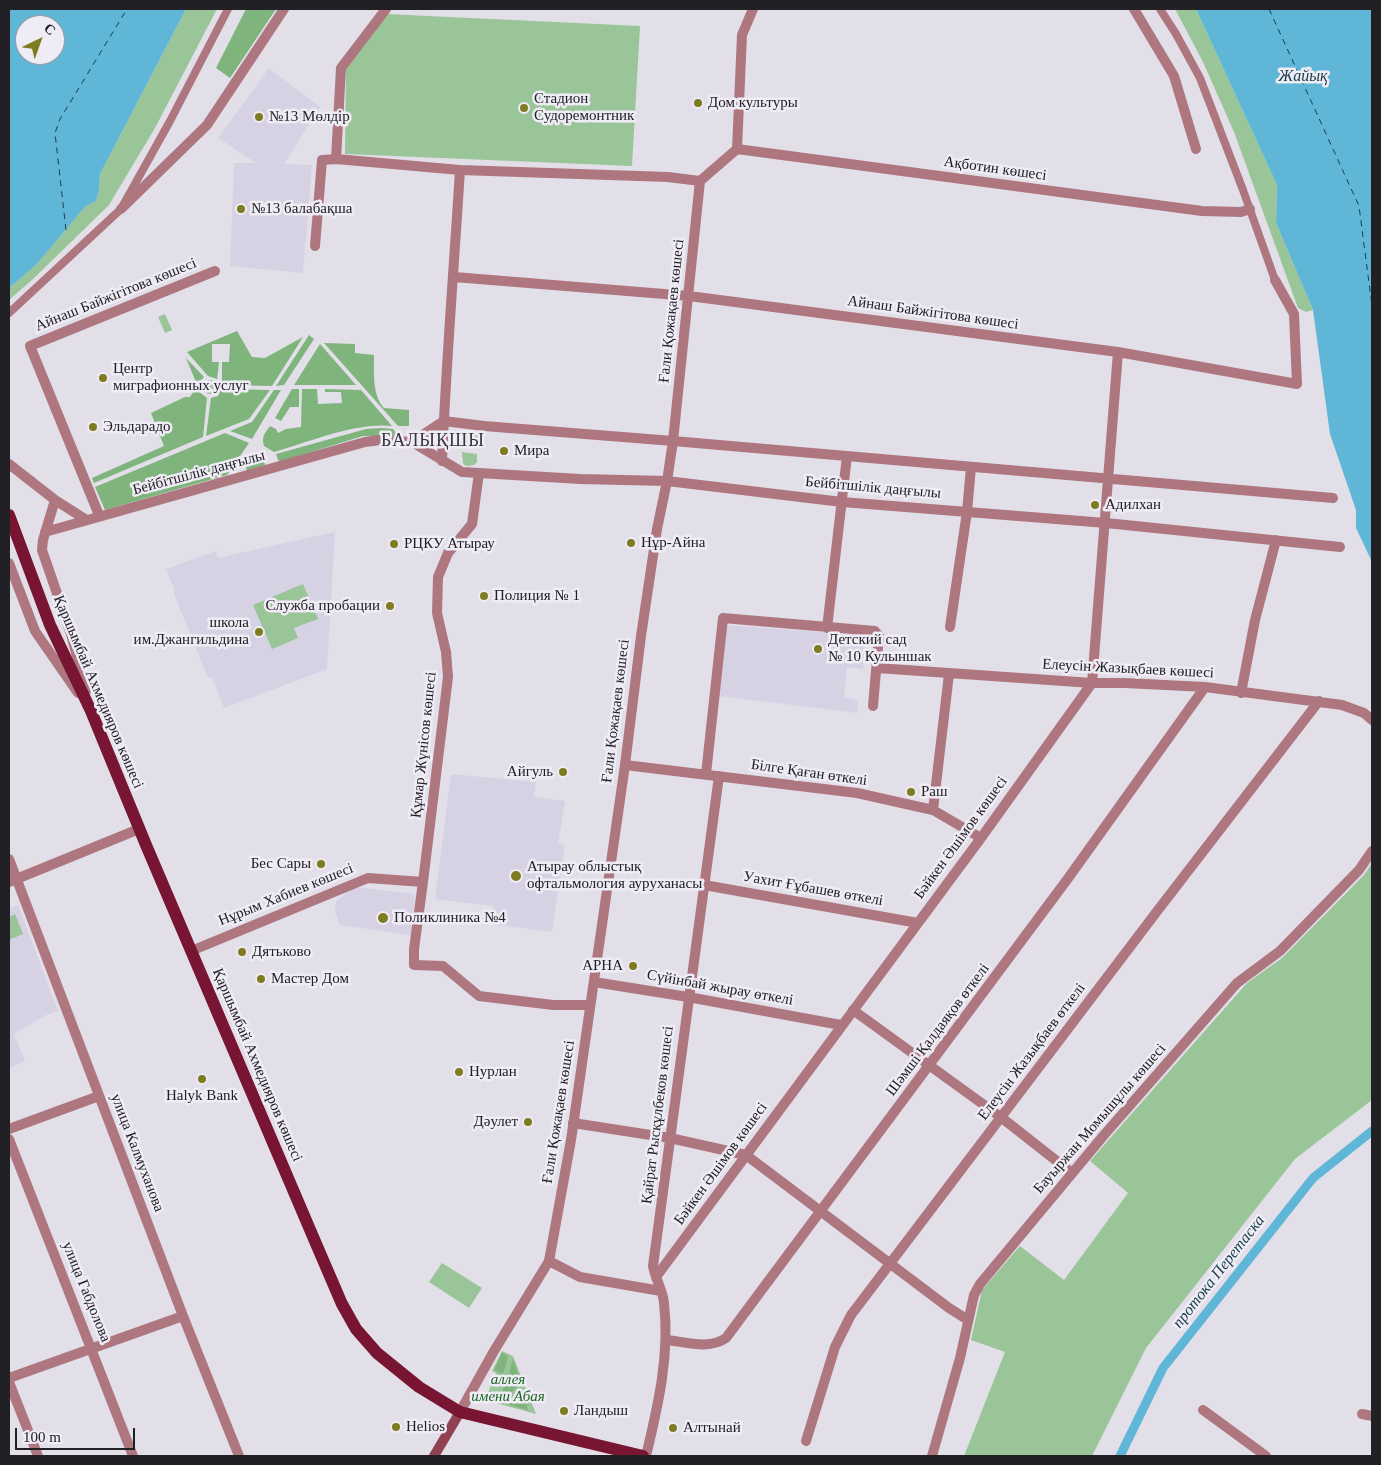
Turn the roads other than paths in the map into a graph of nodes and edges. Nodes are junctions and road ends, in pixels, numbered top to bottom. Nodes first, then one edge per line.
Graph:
1 (228, 9) edge
2 (284, 9) edge
3 (386, 9) edge
4 (753, 9) edge
5 (1134, 9) edge
6 (1160, 9) edge
7 (737, 149) junction
8 (1196, 150) dead end
9 (336, 159) junction
10 (460, 170) junction
11 (700, 181) junction
12 (121, 209) junction
13 (1250, 209) junction
14 (315, 246) dead end
15 (215, 271) dead end
16 (454, 277) junction
17 (1275, 280) joint
18 (689, 296) junction
19 (9, 313) edge
20 (1118, 352) junction
21 (444, 421) junction
22 (673, 441) junction
23 (412, 442) junction
24 (847, 456) junction
25 (442, 461) junction
26 (9, 464) edge
27 (971, 467) junction
28 (478, 473) junction
29 (1108, 479) junction
30 (667, 481) junction
31 (1333, 498) dead end
32 (56, 500) junction
33 (842, 502) junction
34 (967, 512) junction
35 (9, 515) edge
36 (99, 515) junction
37 (85, 519) junction
38 (1106, 523) junction
39 (45, 532) junction
40 (1276, 540) junction
41 (1340, 547) dead end
42 (9, 563) edge
43 (950, 627) dead end
44 (827, 628) junction
45 (877, 668) junction
46 (949, 674) junction
47 (1092, 683) junction
48 (1205, 687) junction
49 (1242, 692) junction
50 (1319, 701) junction
51 (873, 706) dead end
52 (91, 711) junction
53 (1372, 720) edge
54 (625, 765) junction
55 (706, 774) junction
56 (719, 776) junction
57 (933, 810) junction
58 (139, 829) junction
59 (981, 838) junction
60 (1372, 851) edge
61 (9, 858) edge
62 (13, 881) edge
63 (423, 882) junction
64 (704, 884) junction
65 (918, 922) junction
66 (191, 951) junction
67 (594, 982) junction
68 (688, 997) junction
69 (590, 1005) junction
70 (853, 1010) junction
71 (841, 1025) junction
72 (929, 1066) junction
73 (99, 1096) junction
74 (1002, 1118) junction
75 (573, 1123) junction
76 (9, 1129) edge
77 (670, 1138) junction
78 (9, 1139) edge
79 (746, 1155) junction
80 (1072, 1173) junction
81 (820, 1212) junction
82 (549, 1261) junction
83 (890, 1263) junction
84 (656, 1277) junction
85 (660, 1291) junction
86 (183, 1316) junction
87 (968, 1320) junction
88 (667, 1340) junction
89 (92, 1348) junction
90 (9, 1378) edge
91 (9, 1382) edge
92 (1202, 1410) dead end
93 (460, 1412) junction
94 (806, 1441) dead end
95 (38, 1456) edge
96 (133, 1456) edge
97 (239, 1456) edge
98 (434, 1456) edge
99 (644, 1456) edge
100 (932, 1456) edge
101 (1266, 1456) edge

1 - 12 street
2 - 12 street
3 - 9 street
4 - 7 street
5 - 8 street
6 - 13 street
7 - 11 street
7 - 13 street, Ақботин көшесі
9 - 10 street
9 - 14 street
10 - 11 street
10 - 16 street
11 - 18 street, Ғали Қожақаев көшесі
12 - 19 street
13 - 17 street
15 - 36 street, Айнаш Байжігітова көшесі
16 - 18 street, Айнаш Байжігітова көшесі
16 - 21 street
17 - 20 street, Айнаш Байжігітова көшесі
18 - 20 street, Айнаш Байжігітова көшесі
18 - 22 street, Ғали Қожақаев көшесі
20 - 29 street
21 - 22 street, Бейбітшілік даңғылы
21 - 23 street
21 - 25 street
22 - 24 street, Бейбітшілік даңғылы
22 - 30 street, Ғали Қожақаев көшесі
23 - 25 street, Бейбітшілік даңғылы
23 - 36 street, Бейбітшілік даңғылы
24 - 27 street, Бейбітшілік даңғылы
24 - 33 street
25 - 28 street, Бейбітшілік даңғылы
26 - 32 street
27 - 29 street, Бейбітшілік даңғылы
27 - 34 street
28 - 30 street, Бейбітшілік даңғылы
28 - 63 street, Құмар Жүнісов көшесі
29 - 31 street, Бейбітшілік даңғылы
29 - 38 street
30 - 33 street, Бейбітшілік даңғылы
30 - 54 street, Ғали Қожақаев көшесі
32 - 37 street
32 - 39 street
33 - 34 street, Бейбітшілік даңғылы
33 - 44 street
34 - 38 street, Бейбітшілік даңғылы
34 - 43 street
35 - 52 main road, Қаршымбай Ахмедияров көшесі
36 - 37 street, Бейбітшілік даңғылы
37 - 39 street, Бейбітшілік даңғылы
38 - 40 street, Бейбітшілік даңғылы
38 - 47 street
39 - 52 street
40 - 41 street, Бейбітшілік даңғылы
40 - 49 street
42 - 52 street
44 - 45 street
44 - 55 street
45 - 46 street, Елеусін Жазықбаев көшесі
45 - 51 street
46 - 47 street, Елеусін Жазықбаев көшесі
46 - 57 street
47 - 48 street, Елеусін Жазықбаев көшесі
47 - 59 street, Бәйкен Әшімов көшесі
48 - 49 street, Елеусін Жазықбаев көшесі
48 - 72 street, Шәмші Қалдаяқов өткелі
49 - 50 street, Елеусін Жазықбаев көшесі
50 - 53 street, Елеусін Жазықбаев көшесі
50 - 74 street, Елеусін Жазықбаев өткелі
52 - 58 main road, Қаршымбай Ахмедияров көшесі
54 - 55 street, Білге Қаған өткелі
54 - 67 street, Ғали Қожақаев көшесі
55 - 56 street, Білге Қаған өткелі
56 - 57 street, Білге Қаған өткелі
56 - 64 street, Қайрат Рысқұлбеков көшесі
57 - 59 street, Білге Қаған өткелі
58 - 62 street
58 - 66 main road, Қаршымбай Ахмедияров көшесі
59 - 65 street, Бәйкен Әшімов көшесі
60 - 80 street, Бауыржан Момышұлы көшесі
61 - 62 street, улица Калмуханова
62 - 73 street, улица Калмуханова
63 - 66 street, Нұрым Хабиев көшесі
63 - 69 street
64 - 65 street, Уахит Ғұбашев өткелі
64 - 68 street, Қайрат Рысқұлбеков көшесі
65 - 70 street, Бәйкен Әшімов көшесі
66 - 93 main road, Қаршымбай Ахмедияров көшесі
67 - 68 street, Сүйінбай жырау өткелі
67 - 69 street, Ғали Қожақаев көшесі
68 - 71 street, Сүйінбай жырау өткелі
68 - 77 street, Қайрат Рысқұлбеков көшесі
69 - 75 street, Ғали Қожақаев көшесі
70 - 71 street, Бәйкен Әшімов көшесі
70 - 72 street
71 - 79 street, Бәйкен Әшімов көшесі
72 - 74 street
72 - 81 street, Шәмші Қалдаяқов өткелі
73 - 76 street
73 - 86 street, улица Калмуханова
74 - 80 street
74 - 83 street, Елеусін Жазықбаев өткелі
75 - 77 street
75 - 82 street, Ғали Қожақаев көшесі
77 - 79 street
77 - 84 street, Қайрат Рысқұлбеков көшесі
78 - 89 street, улица Габдолова
79 - 81 street
79 - 84 street, Бәйкен Әшімов көшесі
80 - 87 street, Бауыржан Момышұлы көшесі
81 - 83 street
81 - 88 street, Шәмші Қалдаяқов өткелі
82 - 85 street
82 - 93 street, Ғали Қожақаев көшесі
83 - 87 street
83 - 94 street, Елеусін Жазықбаев өткелі
84 - 85 street, Қайрат Рысқұлбеков көшесі
85 - 88 street, Қайрат Рысқұлбеков көшесі
86 - 89 street
86 - 97 street, улица Калмуханова
87 - 100 street, Бауыржан Момышұлы көшесі
88 - 99 street, Қайрат Рысқұлбеков көшесі
89 - 90 street
89 - 96 street, улица Габдолова
91 - 95 street
92 - 101 street
93 - 98 main road
93 - 99 main road, Қаршымбай Ахмедияров көшесі

